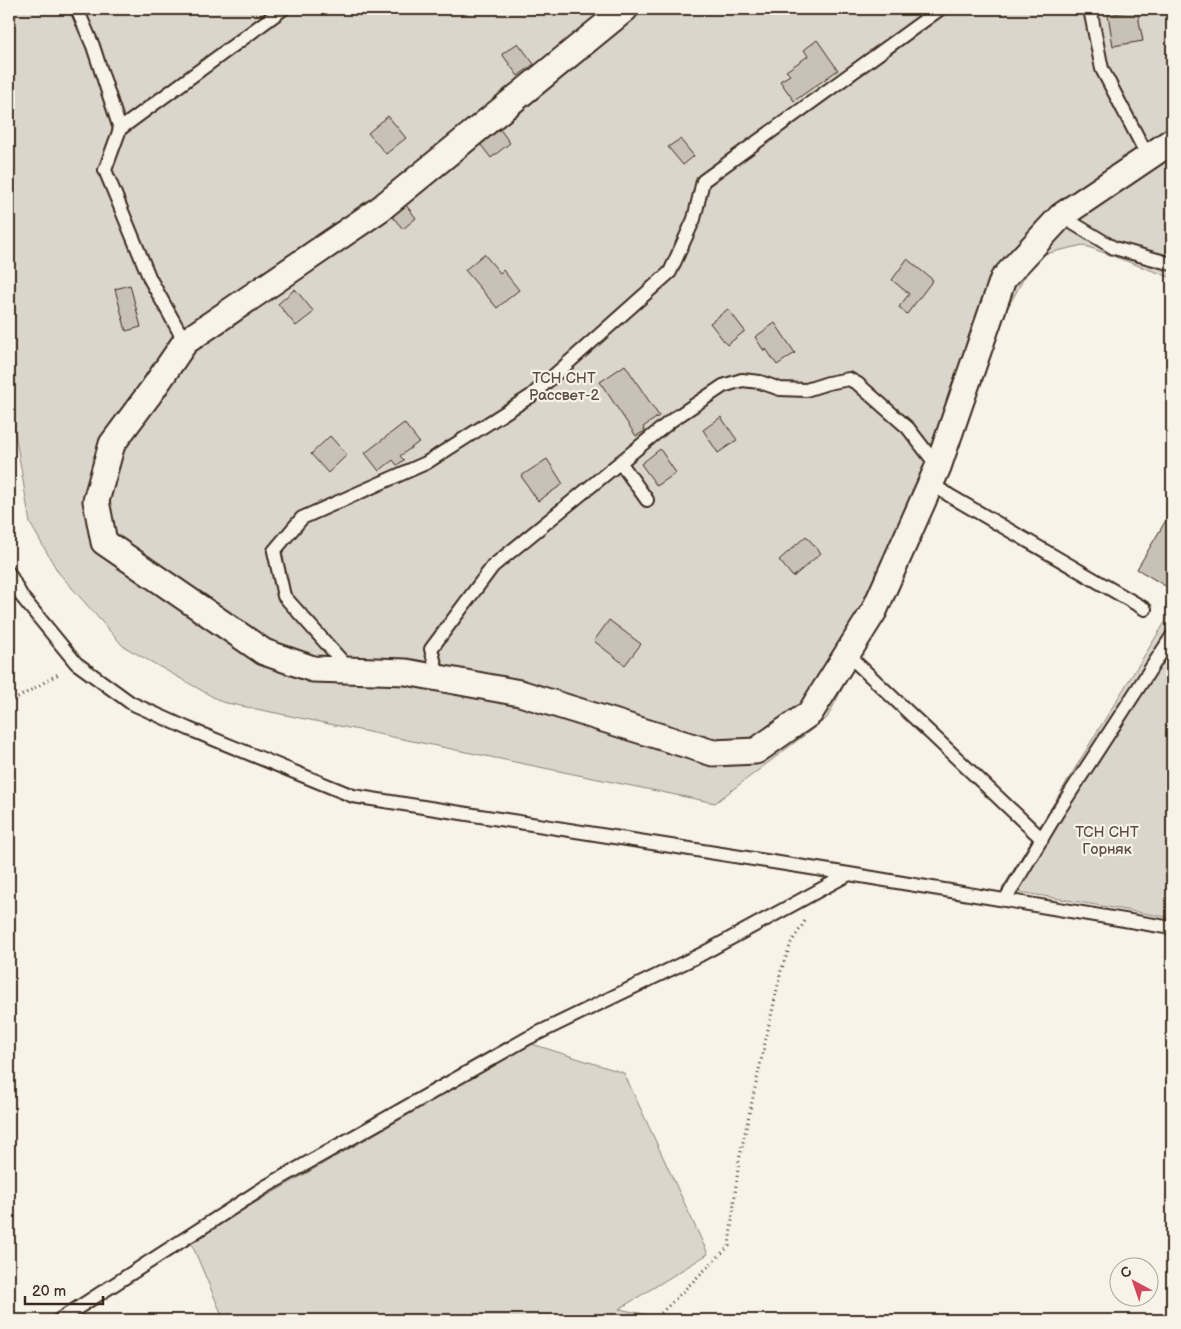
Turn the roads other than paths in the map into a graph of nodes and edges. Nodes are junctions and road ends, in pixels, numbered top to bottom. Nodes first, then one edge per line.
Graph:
1 (77, 9) edge
2 (283, 9) edge
3 (625, 9) edge
4 (940, 9) edge
5 (1090, 9) edge
6 (120, 129) junction
7 (1172, 141) edge
8 (1148, 157) junction
9 (1061, 216) junction
10 (1172, 264) edge
11 (184, 342) junction
12 (620, 462) junction
13 (934, 475) junction
14 (647, 500) dead end
15 (9, 573) edge
16 (1145, 609) dead end
17 (1172, 636) edge
18 (847, 654) junction
19 (350, 670) junction
20 (439, 678) junction
21 (1042, 839) junction
22 (849, 874) junction
23 (1005, 900) junction
24 (1172, 928) edge
25 (59, 1320) edge

1 - 6 lane
2 - 6 lane
3 - 11 street
4 - 19 lane
5 - 8 lane
6 - 11 lane
7 - 8 street
8 - 9 street
9 - 10 lane
9 - 13 street
11 - 19 street
12 - 13 lane
12 - 14 lane
12 - 20 lane
13 - 16 lane
13 - 18 street
15 - 22 lane
17 - 21 lane
18 - 20 street
18 - 21 lane
19 - 20 street
21 - 23 lane
22 - 23 lane
22 - 25 lane
23 - 24 lane

